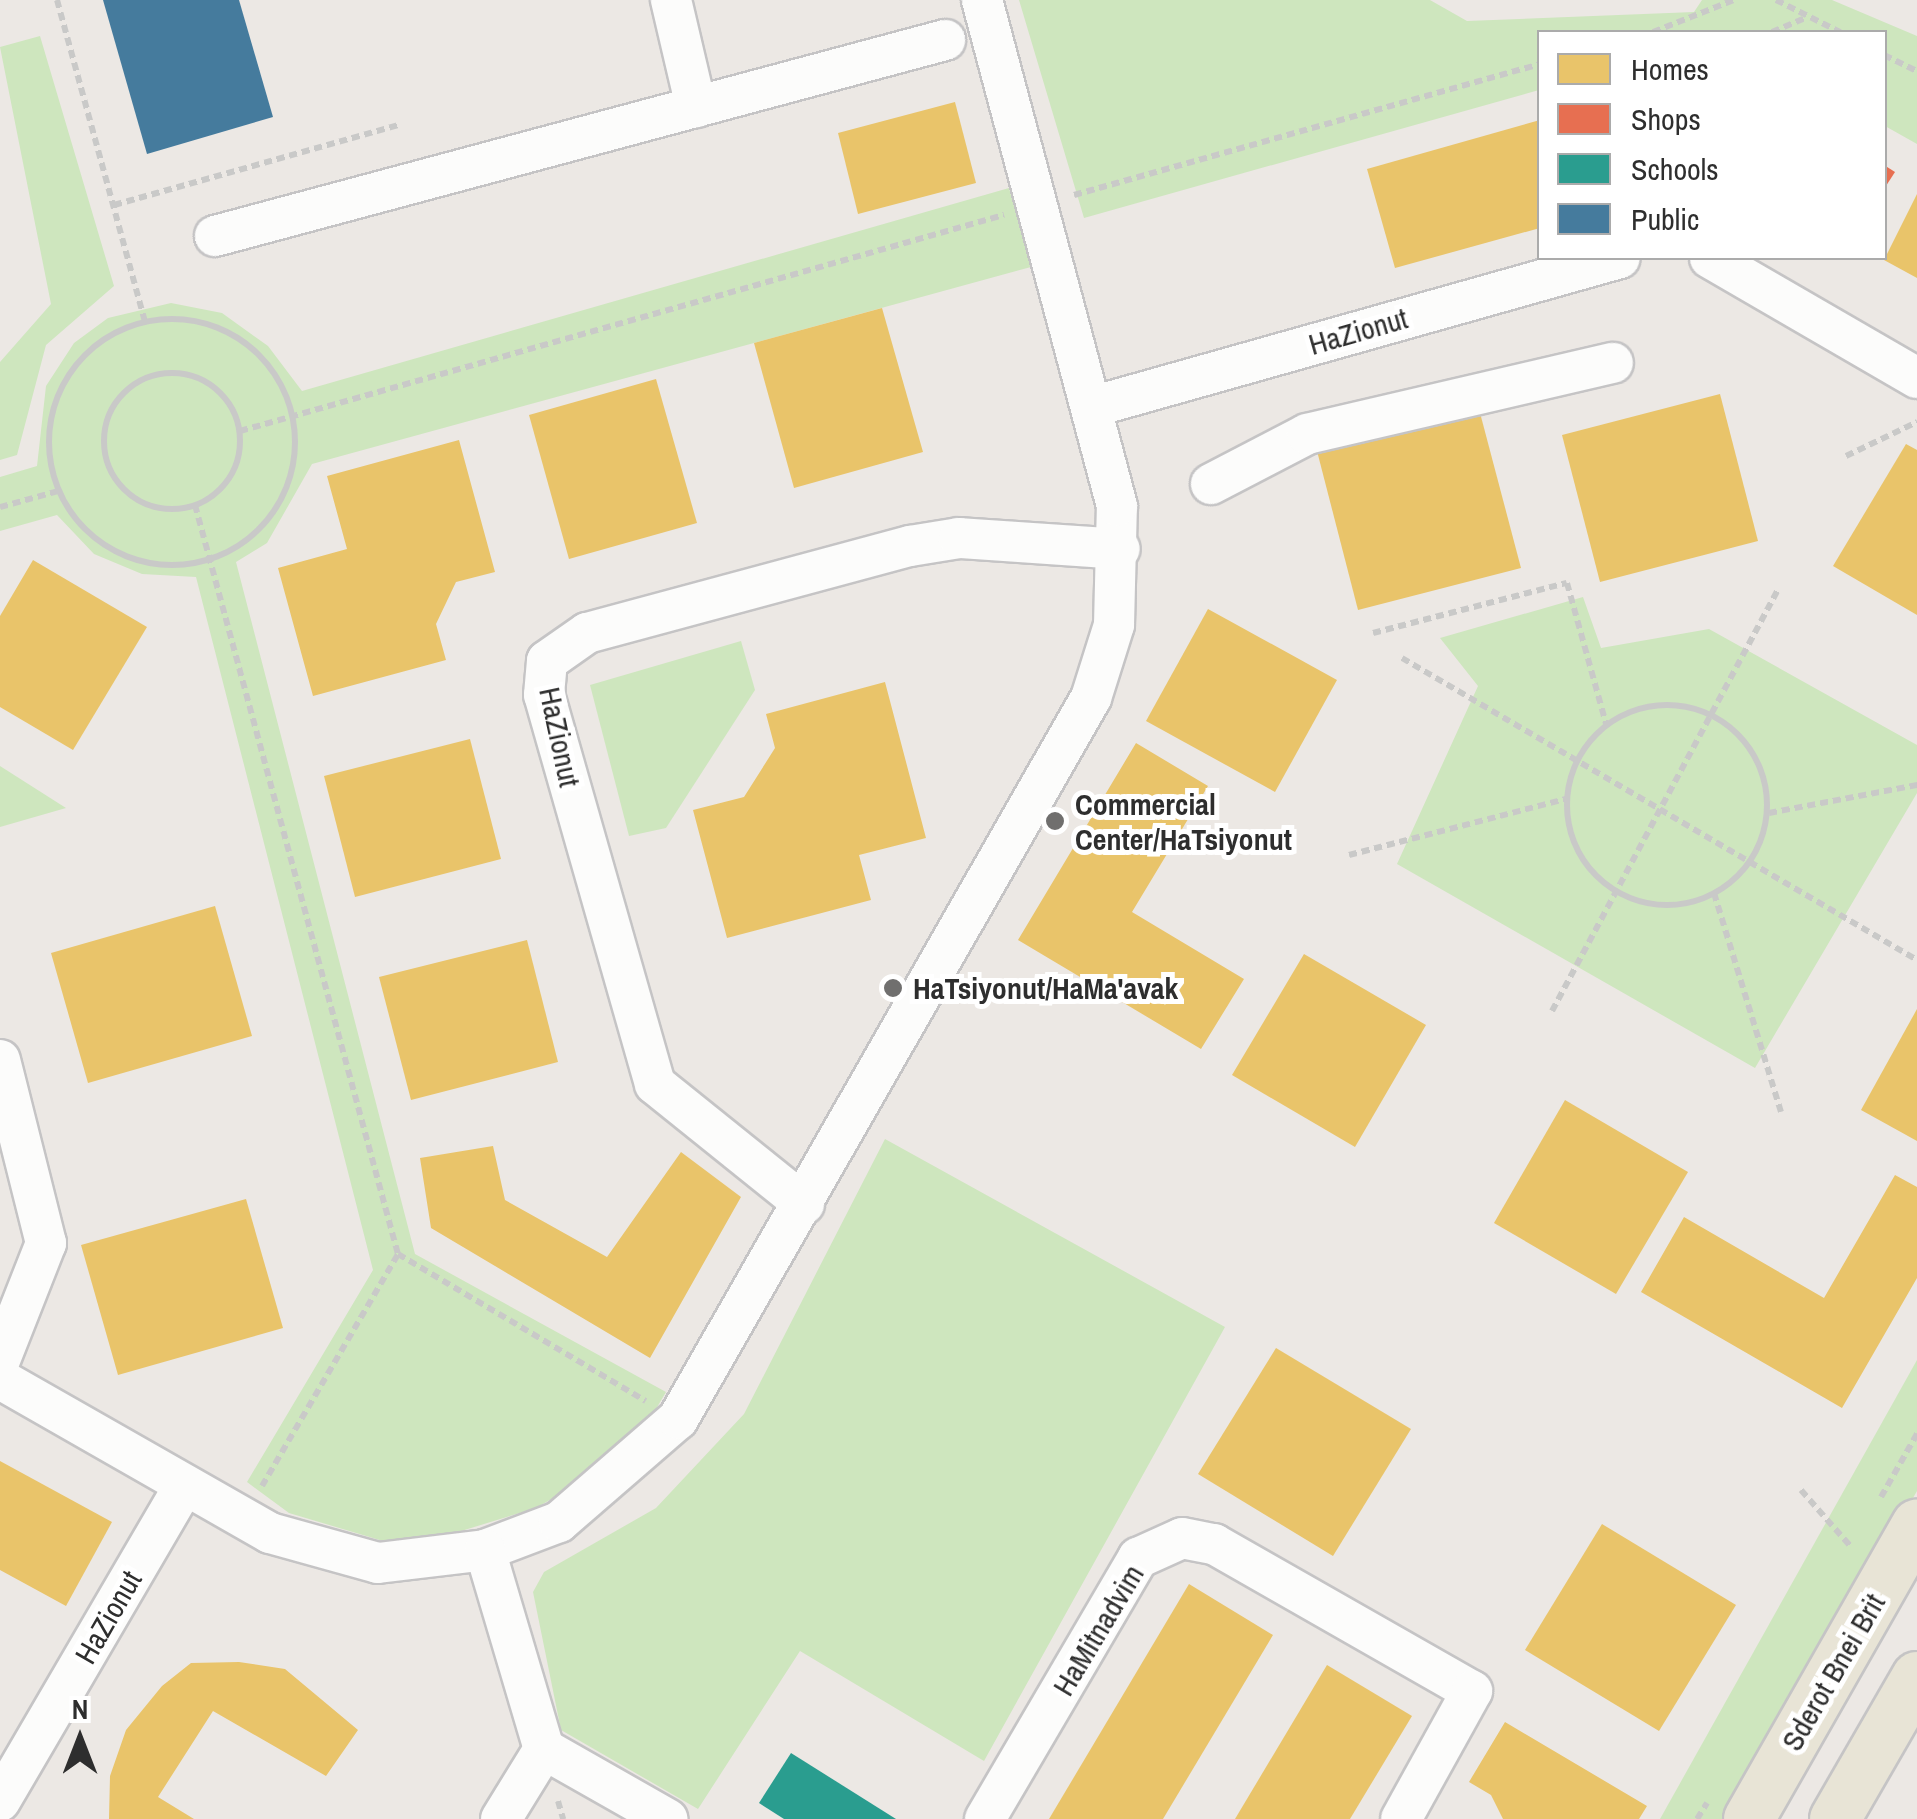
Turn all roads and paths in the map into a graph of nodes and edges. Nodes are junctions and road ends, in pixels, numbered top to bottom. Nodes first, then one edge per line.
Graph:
1 (57, 0) edge
2 (671, 0) edge
3 (982, 0) edge
4 (1734, 0) edge
5 (1776, 0) edge
6 (1808, 16) junction
7 (1657, 30) edge
8 (1776, 30) edge
9 (1836, 30) edge
10 (945, 40) dead end
11 (1887, 57) edge
12 (1537, 65) edge
13 (1917, 72) edge
14 (696, 107) junction
15 (398, 124) dead end
16 (114, 205) junction
17 (1040, 205) junction
18 (216, 236) dead end
19 (1613, 260) edge
20 (1713, 260) edge
21 (145, 320) junction
22 (1614, 363) dead end
23 (1917, 378) edge
24 (1095, 406) junction
25 (294, 416) junction
26 (1917, 422) edge
27 (240, 431) junction
28 (1846, 456) dead end
29 (1211, 484) dead end
30 (58, 491) junction
31 (195, 506) junction
32 (0, 507) edge
33 (1120, 549) junction
34 (213, 559) junction
35 (1779, 588) dead end
36 (1372, 634) dead end
37 (1402, 658) dead end
38 (1711, 714) junction
39 (1606, 724) junction
40 (1578, 761) junction
41 (1917, 785) edge
42 (1566, 799) junction
43 (1660, 809) junction
44 (1769, 814) junction
45 (1349, 856) dead end
46 (1750, 862) junction
47 (1714, 893) junction
48 (1614, 896) junction
49 (1917, 960) edge
50 (1552, 1011) dead end
51 (0, 1060) edge
52 (1781, 1112) dead end
53 (804, 1204) junction
54 (398, 1254) junction
55 (0, 1360) edge
56 (0, 1379) edge
57 (678, 1420) junction
58 (185, 1485) junction
59 (1801, 1490) dead end
60 (243, 1518) junction
61 (1917, 1524) edge
62 (1852, 1548) dead end
63 (485, 1550) junction
64 (1917, 1677) edge
65 (544, 1749) junction
66 (0, 1801) edge
67 (501, 1819) edge
68 (668, 1819) edge
69 (985, 1819) edge
70 (1402, 1819) edge
71 (1748, 1819) edge
72 (1835, 1819) edge

1 - 16 path
2 - 14 street
3 - 17 street
4 - 7 path
5 - 6 path
6 - 8 path
6 - 9 path
10 - 14 street
11 - 13 path
12 - 17 path
14 - 18 street
15 - 16 path
16 - 21 path
17 - 24 street
17 - 25 path
19 - 24 street, HaZionut
20 - 23 street
21 - 25 path
21 - 30 path
22 - 29 street
24 - 33 street
25 - 27 path
25 - 34 path
26 - 28 path
27 - 31 path
27 - 31 path
30 - 32 path
30 - 34 path
31 - 34 path
33 - 53 street
33 - 53 street, HaZionut
34 - 54 path
35 - 38 path
36 - 39 path
37 - 40 path
38 - 39 path
38 - 43 path
38 - 44 path
39 - 40 path
40 - 42 path
40 - 43 path
41 - 44 path
42 - 45 path
42 - 48 path
43 - 46 path
43 - 48 path
44 - 46 path
46 - 47 path
46 - 49 path
47 - 48 path
47 - 52 path
48 - 50 path
51 - 55 street
53 - 57 street
54 - 57 path
54 - 60 path
56 - 58 street
57 - 63 street
58 - 60 street
58 - 66 street, HaZionut
59 - 62 path
60 - 63 street
61 - 71 main road, Sderot Bnei Brit
63 - 65 street
64 - 72 main road
65 - 67 street
65 - 68 street
69 - 70 street, HaMitnadvim

